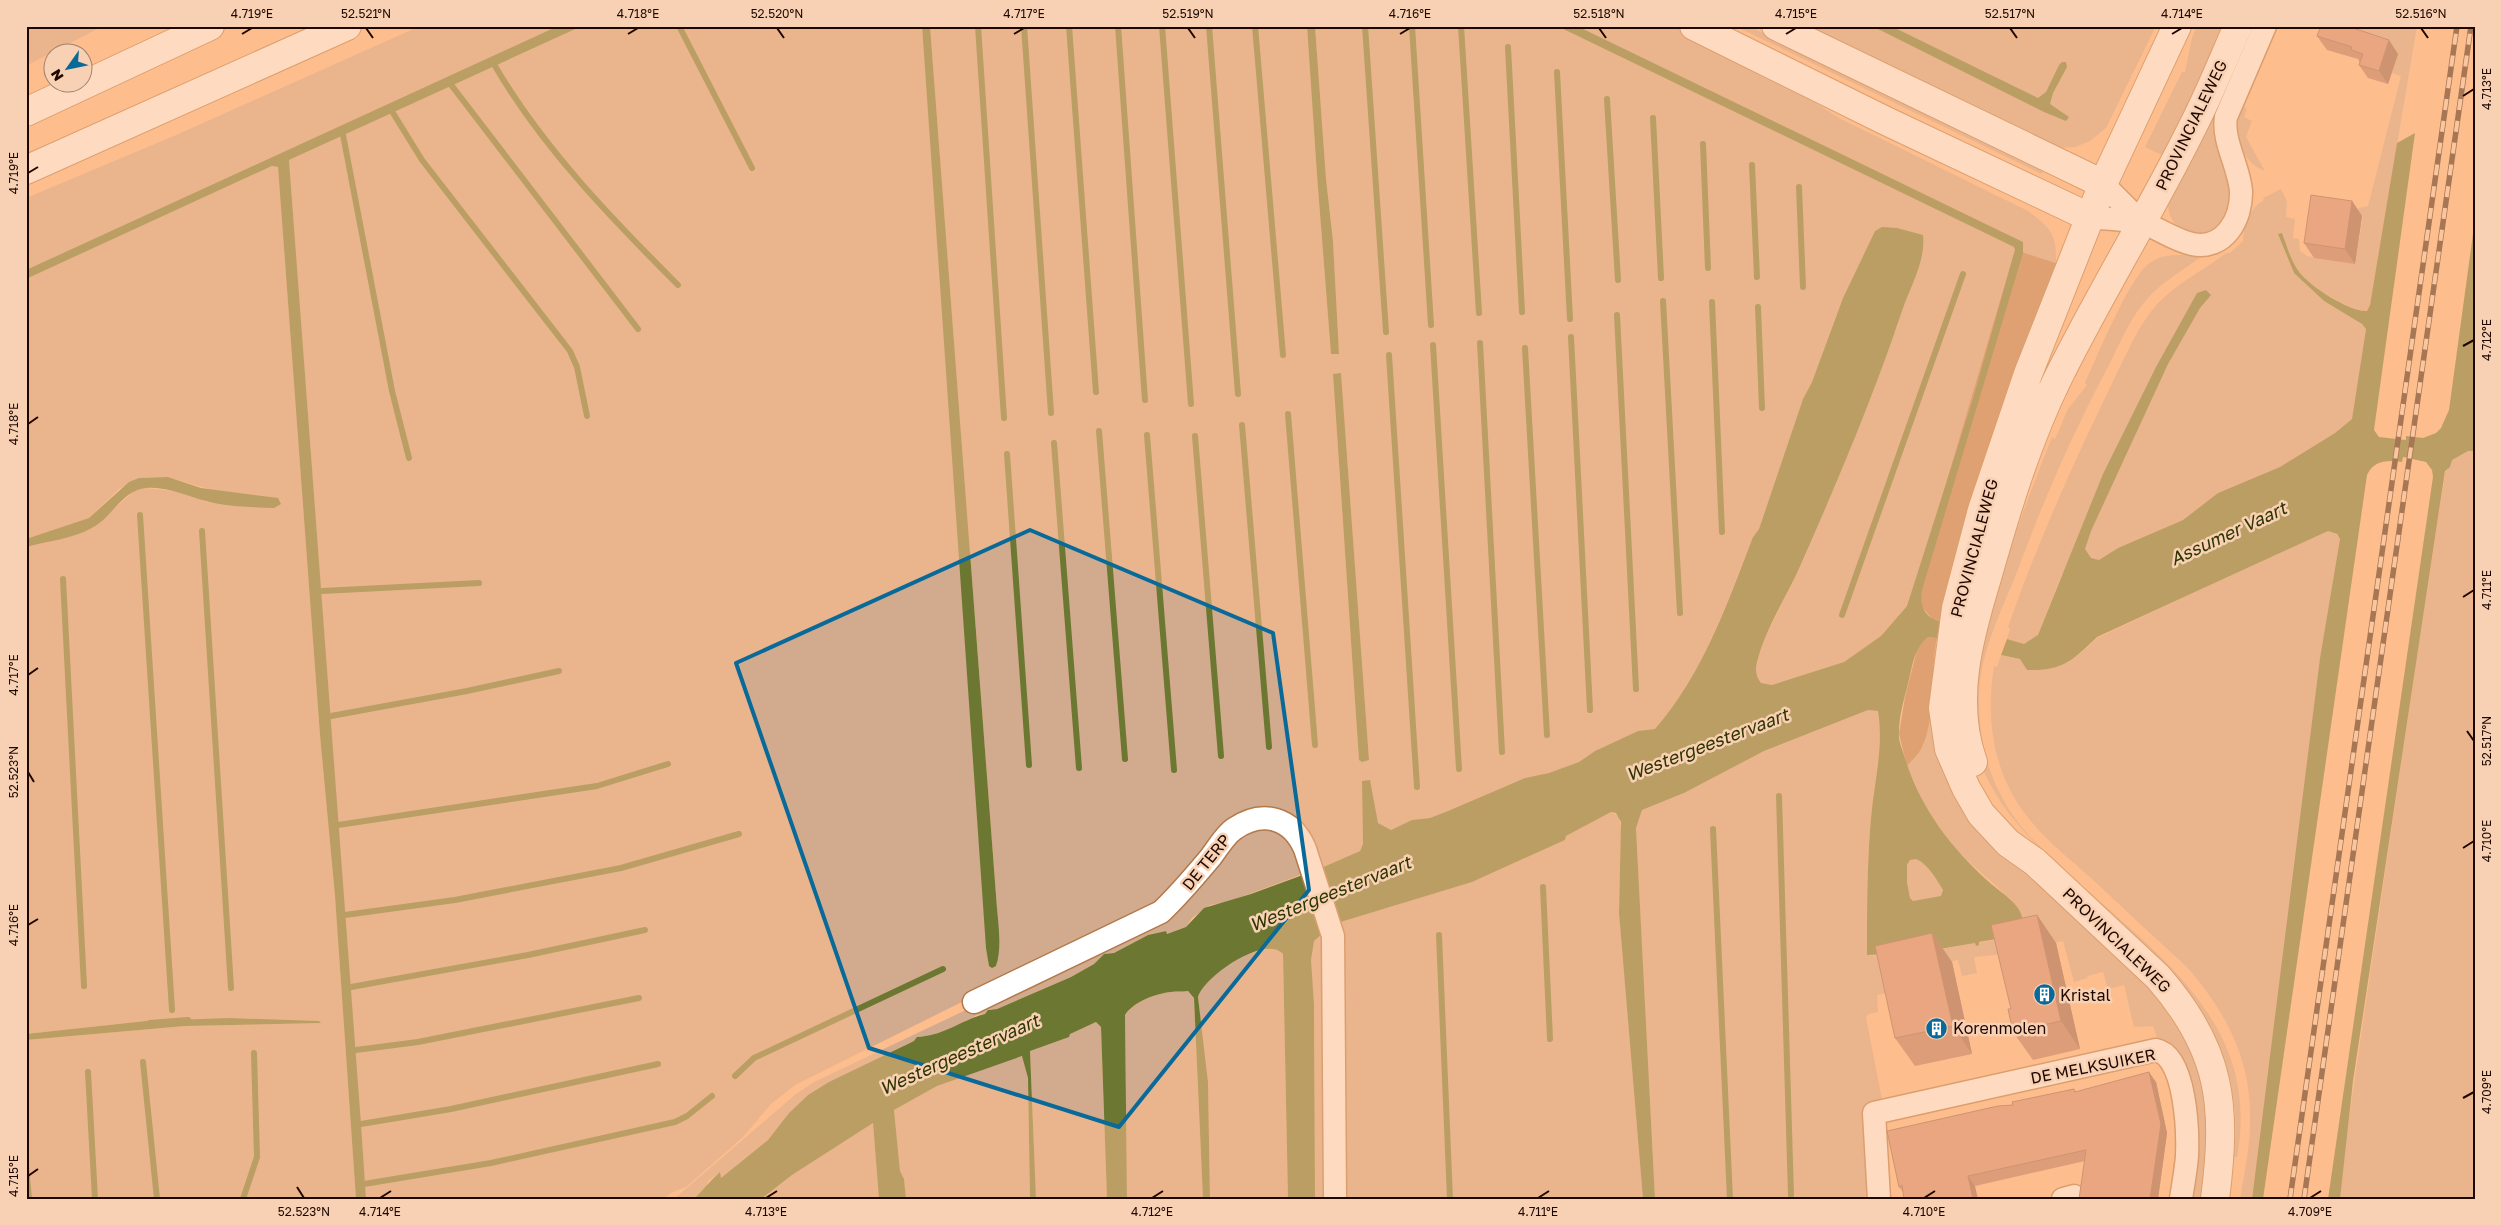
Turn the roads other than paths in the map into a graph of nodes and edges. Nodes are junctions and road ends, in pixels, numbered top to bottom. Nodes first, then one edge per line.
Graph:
1 (210, 26) edge
2 (347, 26) edge
3 (1694, 26) edge
4 (1776, 26) edge
5 (2177, 26) edge
6 (2238, 26) edge
7 (2265, 26) edge
8 (26, 112) edge
9 (26, 170) edge
10 (2103, 184) junction
11 (2089, 217) junction
12 (2142, 223) junction
13 (1966, 610) junction
14 (974, 1002) dead end
15 (1335, 1199) edge
16 (1879, 1199) edge
17 (2063, 1199) edge
18 (2074, 1199) edge
19 (2181, 1199) edge
20 (2215, 1199) edge

1 - 8 main road
2 - 9 main road
3 - 11 main road
4 - 10 main road
5 - 10 main road, PROVINCIALEWEG
6 - 12 main road, PROVINCIALEWEG
7 - 12 street, PROVINCIALEWEG
10 - 11 main road, PROVINCIALEWEG
10 - 12 street, PROVINCIALEWEG
11 - 12 street, PROVINCIALEWEG
11 - 13 main road, PROVINCIALEWEG
12 - 13 main road, PROVINCIALEWEG
13 - 20 main road, PROVINCIALEWEG
14 - 15 street, DE TERP
16 - 19 street, DE MELKSUIKER
17 - 18 street

